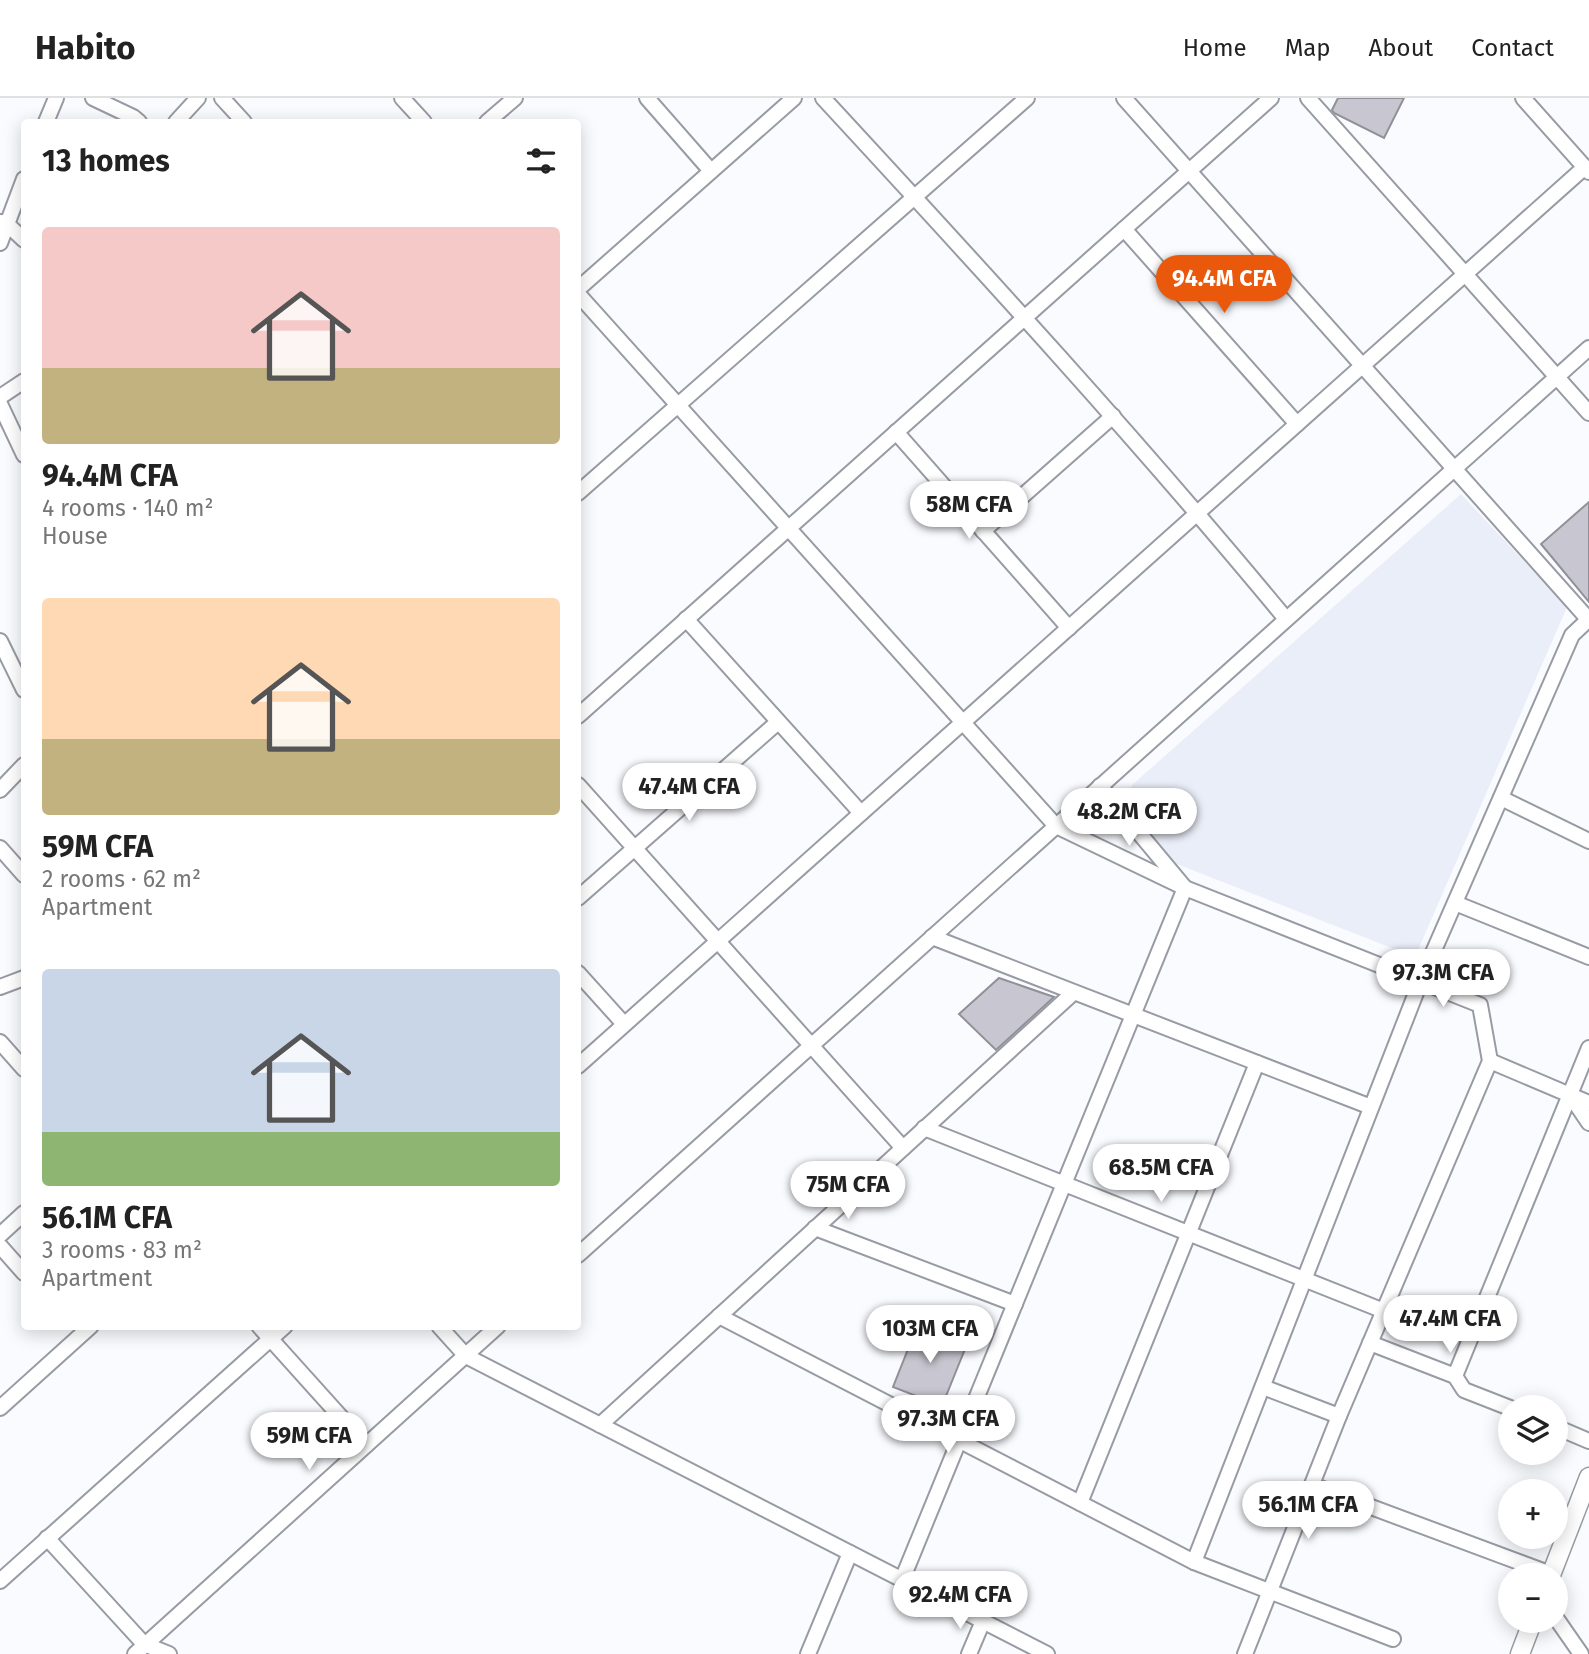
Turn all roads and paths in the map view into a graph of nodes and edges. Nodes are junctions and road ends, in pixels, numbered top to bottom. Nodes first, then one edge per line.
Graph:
1 (56, 98) edge
2 (93, 98) edge
3 (198, 98) edge
4 (222, 98) edge
5 (402, 98) edge
6 (515, 98) edge
7 (647, 98) edge
8 (794, 98) edge
9 (823, 98) edge
10 (1027, 98) edge
11 (1124, 98) edge
12 (1271, 98) edge
13 (1308, 98) edge
14 (1523, 98) edge
15 (47, 119) edge
16 (135, 119) edge
17 (179, 119) edge
18 (241, 119) edge
19 (421, 119) edge
20 (490, 119) edge
21 (1587, 169) edge
22 (711, 171) junction
23 (1189, 171) junction
24 (21, 186) edge
25 (914, 197) junction
26 (4, 223) edge
27 (1124, 229) junction
28 (21, 237) edge
29 (0, 243) edge
30 (1465, 274) junction
31 (581, 288) edge
32 (581, 294) edge
33 (1025, 317) junction
34 (1589, 348) edge
35 (1363, 365) junction
36 (1557, 376) junction
37 (21, 383) edge
38 (0, 397) edge
39 (0, 404) edge
40 (677, 405) junction
41 (1589, 412) edge
42 (1113, 416) junction
43 (1297, 424) junction
44 (896, 432) junction
45 (21, 449) edge
46 (1455, 468) junction
47 (581, 488) edge
48 (1198, 512) junction
49 (788, 528) junction
50 (983, 531) junction
51 (686, 619) junction
52 (1286, 619) junction
53 (1589, 620) edge
54 (1069, 628) junction
55 (0, 641) edge
56 (21, 684) edge
57 (581, 713) edge
58 (778, 722) junction
59 (962, 723) junction
60 (21, 768) edge
61 (1100, 786) junction
62 (581, 788) edge
63 (0, 790) edge
64 (1501, 798) junction
65 (861, 813) junction
66 (1056, 826) junction
67 (1589, 841) edge
68 (0, 848) edge
69 (634, 848) junction
70 (21, 872) edge
71 (1185, 888) junction
72 (581, 895) edge
73 (1455, 903) junction
74 (932, 937) junction
75 (717, 941) junction
76 (1589, 957) edge
77 (581, 976) edge
78 (21, 979) edge
79 (1420, 981) junction
80 (0, 987) edge
81 (1073, 993) junction
82 (1133, 1016) junction
83 (624, 1024) junction
84 (811, 1046) junction
85 (2, 1048) edge
86 (1589, 1048) edge
87 (1490, 1061) junction
88 (581, 1063) edge
89 (1257, 1063) junction
90 (21, 1066) edge
91 (1570, 1095) junction
92 (1589, 1103) edge
93 (1371, 1107) junction
94 (1589, 1123) edge
95 (924, 1128) junction
96 (902, 1148) junction
97 (1064, 1184) junction
98 (21, 1216) edge
99 (815, 1228) junction
100 (1188, 1234) junction
101 (0, 1235) edge
102 (0, 1246) edge
103 (581, 1252) edge
104 (21, 1270) edge
105 (1304, 1280) junction
106 (1015, 1304) junction
107 (1384, 1311) junction
108 (719, 1315) junction
109 (81, 1330) edge
110 (263, 1330) edge
111 (281, 1330) edge
112 (443, 1330) edge
113 (482, 1333) edge
114 (271, 1339) junction
115 (1370, 1343) junction
116 (466, 1356) junction
117 (1455, 1376) junction
118 (1263, 1387) junction
119 (1498, 1403) edge
120 (0, 1408) edge
121 (1339, 1416) junction
122 (600, 1425) junction
123 (1568, 1432) edge
124 (960, 1441) junction
125 (1589, 1441) edge
126 (366, 1445) junction
127 (1589, 1476) edge
128 (1311, 1485) junction
129 (1585, 1502) edge
130 (1080, 1503) junction
131 (47, 1538) junction
132 (850, 1553) junction
133 (1194, 1562) junction
134 (1519, 1563) edge
135 (1557, 1563) edge
136 (902, 1580) junction
137 (0, 1581) edge
138 (1270, 1592) junction
139 (983, 1621) junction
140 (1528, 1633) edge
141 (1566, 1633) edge
142 (1393, 1639) dead end
143 (139, 1649) edge
144 (169, 1654) edge
145 (808, 1654) edge
146 (969, 1654) edge
147 (1047, 1654) edge
148 (1245, 1654) edge
149 (1520, 1654) edge
150 (1581, 1654) edge

1 - 15 street
2 - 16 street
3 - 17 street
4 - 18 street
5 - 19 street
6 - 20 street
7 - 22 street
8 - 22 street
9 - 25 street
10 - 25 street
11 - 23 street
12 - 23 street
13 - 30 street
14 - 21 street
21 - 30 street
22 - 31 street
23 - 27 street
23 - 35 street
24 - 26 street
25 - 33 street
25 - 40 street
26 - 28 street
26 - 29 street
27 - 33 street
27 - 43 street
30 - 35 street
30 - 36 street
32 - 40 street
33 - 42 street
33 - 44 street
34 - 36 street
35 - 43 street
35 - 46 street
36 - 41 street
36 - 46 street
37 - 38 street
39 - 45 street
40 - 47 street
40 - 49 street
42 - 48 street
42 - 50 street
43 - 48 street
44 - 49 street
44 - 50 street
46 - 52 street
46 - 53 street
48 - 52 street
48 - 54 street
49 - 51 street
49 - 59 street
50 - 54 street
51 - 57 street
51 - 58 street
52 - 61 street
53 - 64 street
54 - 59 street
55 - 56 street
58 - 65 street
58 - 69 street
59 - 65 street
59 - 66 street
60 - 63 street
61 - 66 street
61 - 71 street
62 - 69 street
64 - 67 street
64 - 73 street
65 - 75 street
66 - 71 street
66 - 74 street
68 - 70 street
69 - 72 street
69 - 75 street
71 - 79 street
71 - 82 street
73 - 76 street
73 - 79 street
74 - 81 street
74 - 84 street
75 - 83 street
75 - 84 street
77 - 83 street
78 - 80 street
79 - 87 street
79 - 93 street
81 - 82 street
81 - 95 street
82 - 89 street
82 - 97 street
83 - 88 street
84 - 96 street
84 - 103 street
85 - 90 street
86 - 91 street
87 - 91 street
87 - 107 street
89 - 93 street
89 - 100 street
91 - 92 street
91 - 94 street
91 - 117 street
93 - 105 street
95 - 96 street
95 - 97 street
96 - 99 street
97 - 100 street
97 - 106 street
98 - 101 street
99 - 106 street
99 - 108 street
100 - 105 street
100 - 130 street
102 - 104 street
105 - 107 street
105 - 118 street
106 - 124 street
107 - 115 street
108 - 122 street
108 - 124 street
109 - 120 street
110 - 114 street
111 - 114 street
112 - 116 street
113 - 116 street
114 - 126 street
114 - 131 street
115 - 117 street
115 - 121 street
116 - 122 street
116 - 126 street
117 - 119 street
118 - 121 street
118 - 133 street
121 - 128 street
122 - 132 street
123 - 125 street
124 - 130 street
124 - 136 street
126 - 143 street
127 - 129 street
128 - 134 street
128 - 138 street
129 - 135 street
130 - 133 street
131 - 137 street
131 - 143 street
132 - 136 street
132 - 145 street
133 - 138 street
136 - 139 street
138 - 142 street
138 - 148 street
139 - 146 street
139 - 147 street
140 - 149 street
141 - 150 street
143 - 144 street

